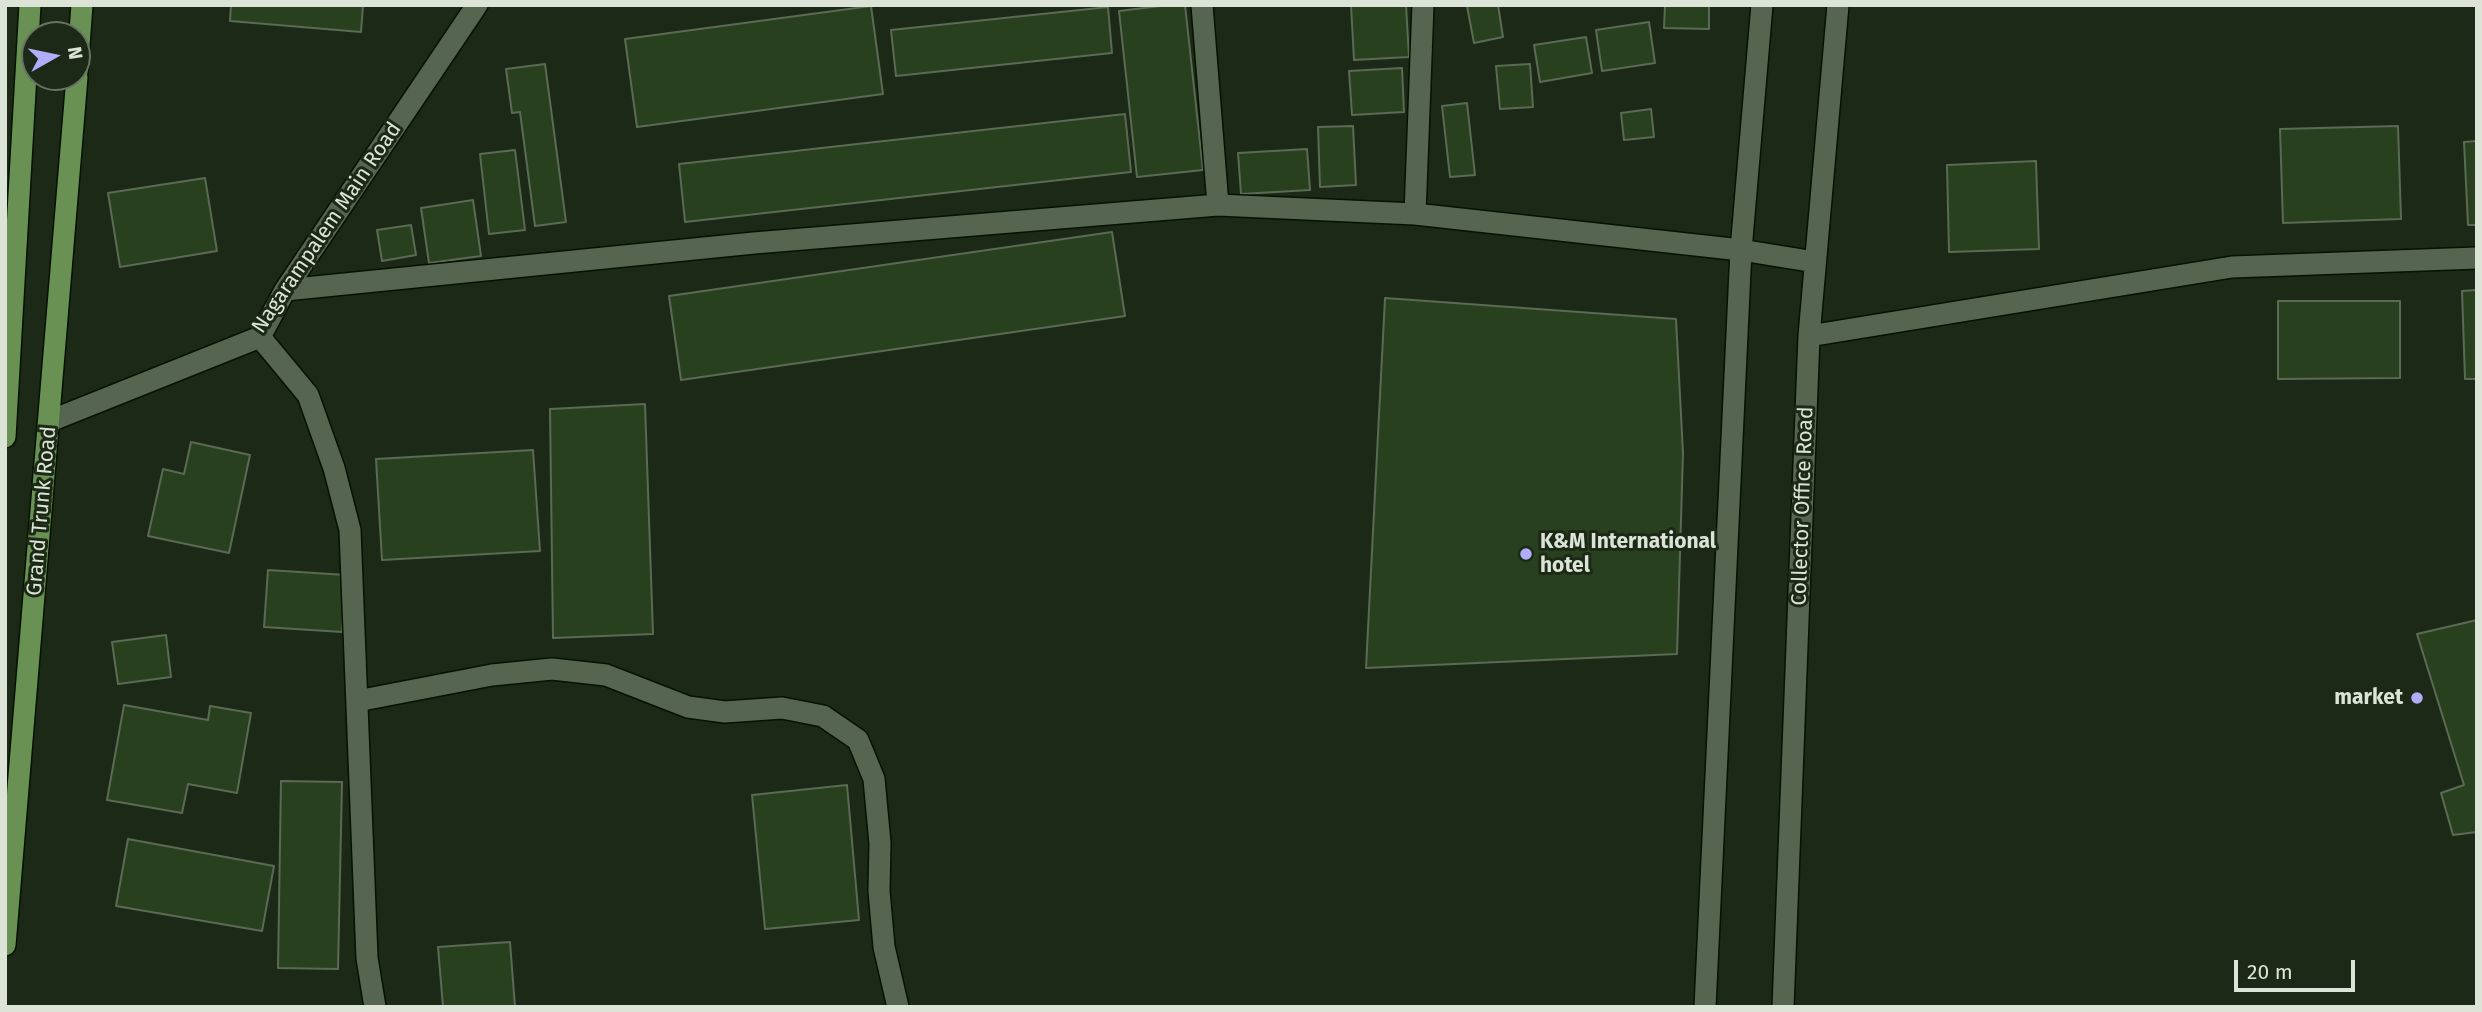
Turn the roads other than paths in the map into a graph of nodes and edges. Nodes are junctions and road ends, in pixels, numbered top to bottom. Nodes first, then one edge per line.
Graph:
1 (30, 5) edge
2 (477, 5) edge
3 (1202, 5) edge
4 (1423, 5) edge
5 (1762, 5) edge
6 (1838, 5) edge
7 (76, 91) edge
8 (1218, 205) junction
9 (1415, 214) junction
10 (1741, 250) junction
11 (2477, 258) edge
12 (1815, 262) junction
13 (285, 290) junction
14 (1809, 336) junction
15 (260, 337) junction
16 (50, 421) junction
17 (5, 437) edge
18 (357, 701) junction
19 (5, 946) edge
20 (375, 1007) edge
21 (898, 1007) edge
22 (1705, 1007) edge
23 (1783, 1007) edge

1 - 17 main road, Grand Trunk Road
2 - 13 street, Nagarampalem Main Road
3 - 8 street
4 - 9 street
5 - 10 street
6 - 12 street, Collector Office Road
7 - 16 main road, Grand Trunk Road
8 - 9 street
8 - 13 street
9 - 10 street
10 - 12 street
10 - 22 street
11 - 14 street
12 - 14 street, Collector Office Road
13 - 15 street, Nagarampalem Main Road
14 - 23 street, Collector Office Road
15 - 16 street, Nagarampalem Main Road
15 - 18 street
16 - 19 main road, Grand Trunk Road
18 - 20 street
18 - 21 street

